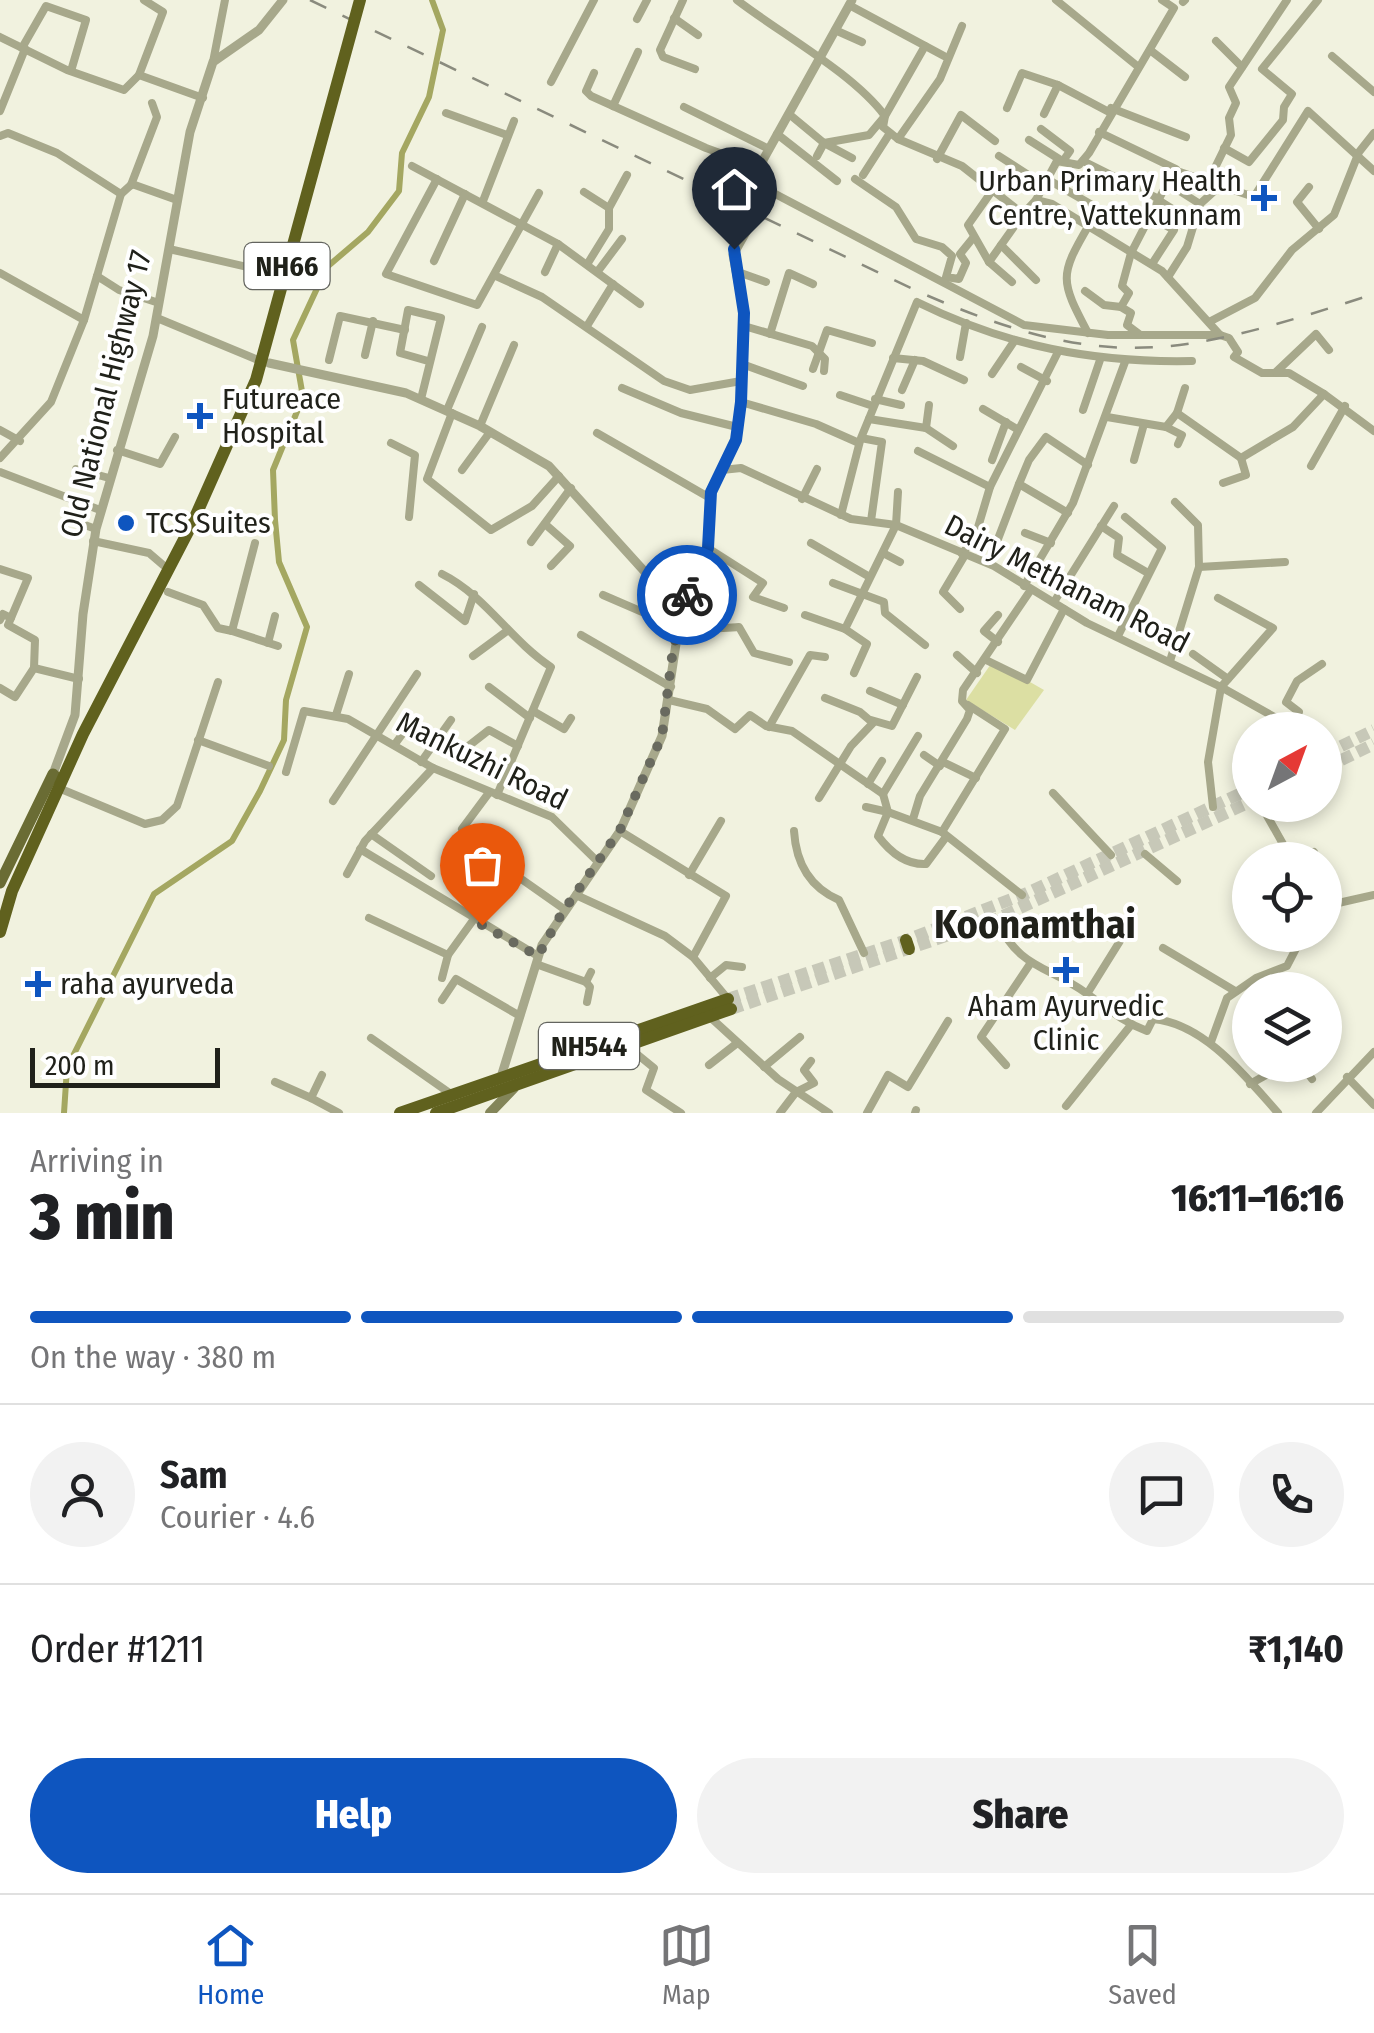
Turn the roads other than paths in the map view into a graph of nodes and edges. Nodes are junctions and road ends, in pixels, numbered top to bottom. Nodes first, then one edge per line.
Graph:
1 (144, 0) edge
2 (225, 0) edge
3 (283, 0) edge
4 (360, 0) edge
5 (594, 0) edge
6 (647, 0) edge
7 (737, 0) edge
8 (1056, 0) edge
9 (1162, 0) edge
10 (1286, 0) edge
11 (1318, 0) edge
12 (678, 2) edge
13 (851, 2) edge
14 (46, 3) edge
15 (748, 4) edge
16 (674, 18) junction
17 (637, 19) dead end
18 (962, 26) dead end
19 (835, 30) junction
20 (698, 35) dead end
21 (0, 37) edge
22 (1216, 40) dead end
23 (1263, 40) junction
24 (862, 42) dead end
25 (925, 46) junction
26 (23, 49) junction
27 (1275, 49) junction
28 (1150, 50) junction
29 (638, 52) dead end
30 (944, 56) dead end
31 (1332, 56) dead end
32 (822, 61) junction
33 (213, 62) junction
34 (1136, 65) junction
35 (1242, 67) junction
36 (695, 70) dead end
37 (70, 72) junction
38 (594, 73) dead end
39 (139, 76) junction
40 (1185, 77) dead end
41 (551, 82) dead end
42 (1058, 86) junction
43 (1374, 92) edge
44 (203, 98) junction
45 (152, 103) dead end
46 (612, 106) junction
47 (684, 107) dead end
48 (1007, 108) dead end
49 (1110, 110) junction
50 (0, 111) edge
51 (446, 113) dead end
52 (790, 114) junction
53 (1044, 114) dead end
54 (885, 116) junction
55 (514, 121) dead end
56 (1040, 130) dead end
57 (1099, 132) junction
58 (1374, 132) edge
59 (777, 134) junction
60 (507, 135) junction
61 (0, 136) edge
62 (894, 136) junction
63 (1186, 136) dead end
64 (1029, 140) dead end
65 (995, 141) dead end
66 (824, 142) junction
67 (1224, 148) junction
68 (769, 149) junction
69 (817, 156) dead end
70 (999, 156) dead end
71 (1357, 157) junction
72 (852, 158) dead end
73 (937, 158) junction
74 (763, 160) junction
75 (1061, 160) junction
76 (1083, 161) junction
77 (412, 166) dead end
78 (1176, 169) junction
79 (1374, 171) edge
80 (626, 175) dead end
81 (436, 180) junction
82 (1208, 180) junction
83 (837, 181) dead end
84 (1046, 182) junction
85 (1167, 183) junction
86 (131, 185) junction
87 (1221, 185) junction
88 (1309, 186) dead end
89 (760, 190) joint
90 (992, 191) junction
91 (584, 192) dead end
92 (121, 194) junction
93 (465, 194) junction
94 (539, 194) dead end
95 (178, 200) junction
96 (1036, 200) junction
97 (1158, 200) junction
98 (483, 201) junction
99 (1200, 204) junction
100 (1092, 205) dead end
101 (609, 208) junction
102 (1023, 214) junction
103 (755, 216) tunnel mouth
104 (1150, 216) junction
105 (1194, 222) junction
106 (521, 224) junction
107 (1088, 225) junction
108 (1319, 229) junction
109 (1174, 230) junction
110 (1190, 236) junction
111 (973, 238) junction
112 (622, 239) dead end
113 (558, 244) junction
114 (1001, 245) junction
115 (169, 249) junction
116 (1131, 252) junction
117 (434, 261) dead end
118 (989, 262) junction
119 (588, 263) junction
120 (1152, 264) junction
121 (269, 272) dead end
122 (545, 272) dead end
123 (598, 272) junction
124 (738, 272) junction
125 (0, 273) edge
126 (97, 276) junction
127 (496, 276) junction
128 (1168, 277) junction
129 (1036, 280) dead end
130 (766, 282) dead end
131 (1012, 282) dead end
132 (614, 284) junction
133 (814, 284) dead end
134 (1084, 291) dead end
135 (160, 303) junction
136 (640, 304) dead end
137 (1121, 307) junction
138 (157, 318) junction
139 (84, 320) junction
140 (373, 321) junction
141 (1209, 322) junction
142 (966, 323) junction
143 (587, 326) junction
144 (744, 326) junction
145 (482, 327) dead end
146 (405, 330) junction
147 (1088, 333) junction
148 (770, 334) junction
149 (1140, 335) junction
150 (1220, 335) junction
151 (1014, 340) junction
152 (872, 343) dead end
153 (514, 344) dead end
154 (1329, 350) dead end
155 (818, 351) junction
156 (1058, 352) junction
157 (365, 355) dead end
158 (960, 357) dead end
159 (893, 358) junction
160 (329, 360) dead end
161 (914, 360) junction
162 (1100, 360) junction
163 (428, 361) junction
164 (1125, 362) junction
165 (1192, 362) dead end
166 (268, 363) joint
167 (742, 364) junction
168 (1021, 367) dead end
169 (813, 369) dead end
170 (824, 371) dead end
171 (992, 374) dead end
172 (1272, 375) junction
173 (964, 380) dead end
174 (741, 381) junction
175 (1047, 381) junction
176 (803, 386) dead end
177 (622, 388) dead end
178 (1185, 388) dead end
179 (902, 390) dead end
180 (1324, 394) junction
181 (840, 395) dead end
182 (422, 399) junction
183 (741, 402) junction
184 (874, 403) junction
185 (901, 405) dead end
186 (929, 405) dead end
187 (1345, 406) junction
188 (983, 409) dead end
189 (1083, 410) dead end
190 (449, 412) junction
191 (1178, 413) junction
192 (1106, 417) junction
193 (868, 419) junction
194 (1006, 422) junction
195 (1144, 424) junction
196 (480, 426) junction
197 (737, 427) junction
198 (1166, 427) junction
199 (926, 428) junction
200 (1018, 429) junction
201 (0, 430) edge
202 (1374, 431) edge
203 (490, 432) junction
204 (597, 433) dead end
205 (176, 437) dead end
206 (860, 440) junction
207 (20, 441) junction
208 (391, 443) dead end
209 (1178, 444) dead end
210 (953, 446) dead end
211 (117, 450) junction
212 (918, 451) dead end
213 (0, 458) edge
214 (1240, 458) junction
215 (992, 460) dead end
216 (1134, 460) dead end
217 (1088, 464) junction
218 (1310, 466) dead end
219 (816, 469) dead end
220 (76, 470) dead end
221 (462, 470) dead end
222 (722, 470) junction
223 (0, 472) edge
224 (559, 476) junction
225 (109, 478) junction
226 (1223, 483) dead end
227 (1019, 484) junction
228 (990, 487) junction
229 (571, 488) junction
230 (898, 492) dead end
231 (710, 498) junction
232 (802, 499) junction
233 (1176, 502) dead end
234 (1114, 506) dead end
235 (100, 510) junction
236 (1068, 513) junction
237 (841, 514) junction
238 (409, 517) dead end
239 (1125, 517) dead end
240 (68, 520) dead end
241 (871, 522) junction
242 (545, 524) junction
243 (896, 525) junction
244 (1101, 526) junction
245 (96, 529) junction
246 (1024, 533) dead end
247 (998, 539) dead end
248 (93, 542) junction
249 (531, 542) dead end
250 (255, 543) dead end
251 (811, 543) dead end
252 (1051, 543) junction
253 (708, 548) junction
254 (883, 553) junction
255 (964, 555) junction
256 (900, 562) dead end
257 (1285, 562) dead end
258 (163, 565) dead end
259 (551, 566) dead end
260 (1198, 567) junction
261 (0, 569) edge
262 (1148, 573) junction
263 (442, 574) dead end
264 (868, 576) junction
265 (833, 583) dead end
266 (420, 586) dead end
267 (1027, 589) junction
268 (168, 592) dead end
269 (859, 592) junction
270 (474, 594) junction
271 (688, 594) junction
272 (603, 595) dead end
273 (1218, 598) dead end
274 (1054, 602) junction
275 (784, 608) dead end
276 (960, 609) dead end
277 (1064, 609) junction
278 (998, 615) dead end
279 (275, 616) dead end
280 (804, 616) dead end
281 (11, 618) junction
282 (0, 620) edge
283 (679, 628) junction
284 (844, 629) junction
285 (232, 632) junction
286 (507, 632) junction
287 (580, 635) dead end
288 (1118, 636) junction
289 (268, 642) junction
290 (998, 642) junction
291 (924, 645) dead end
292 (278, 646) dead end
293 (957, 654) dead end
294 (1193, 654) dead end
295 (473, 656) dead end
296 (826, 657) dead end
297 (986, 660) junction
298 (789, 662) dead end
299 (1170, 662) junction
300 (1322, 664) dead end
301 (34, 668) junction
302 (978, 672) junction
303 (854, 673) dead end
304 (349, 674) dead end
305 (417, 674) dead end
306 (917, 677) dead end
307 (79, 678) junction
308 (1228, 679) junction
309 (218, 682) dead end
310 (490, 687) dead end
311 (671, 687) junction
312 (1221, 687) junction
313 (0, 688) edge
314 (870, 691) dead end
315 (826, 698) dead end
316 (669, 700) junction
317 (962, 701) junction
318 (903, 705) junction
319 (1265, 712) edge
320 (1298, 712) edge
321 (336, 715) junction
322 (532, 715) junction
323 (571, 718) dead end
324 (451, 720) dead end
325 (871, 720) junction
326 (409, 725) dead end
327 (769, 726) junction
328 (377, 735) junction
329 (918, 736) dead end
330 (198, 740) junction
331 (395, 744) junction
332 (518, 746) junction
333 (462, 751) dead end
334 (924, 755) dead end
335 (421, 762) junction
336 (882, 762) dead end
337 (838, 764) junction
338 (941, 764) junction
339 (269, 766) dead end
340 (434, 768) junction
341 (286, 772) dead end
342 (976, 778) junction
343 (59, 781) junction
344 (868, 784) junction
345 (492, 794) junction
346 (883, 794) junction
347 (1053, 794) dead end
348 (819, 798) dead end
349 (333, 800) dead end
350 (1213, 807) dead end
351 (866, 808) dead end
352 (888, 812) junction
353 (913, 819) junction
354 (721, 822) dead end
355 (620, 830) junction
356 (794, 831) dead end
357 (372, 834) junction
358 (944, 834) junction
359 (476, 840) dead end
360 (360, 849) junction
361 (1144, 854) dead end
362 (1111, 855) dead end
363 (598, 862) junction
364 (507, 869) dead end
365 (347, 874) dead end
366 (430, 876) dead end
367 (689, 876) junction
368 (1177, 881) dead end
369 (0, 884) edge
370 (1022, 894) dead end
371 (576, 895) junction
372 (1374, 895) edge
373 (1342, 902) edge
374 (0, 908) edge
375 (564, 909) junction
376 (369, 918) dead end
377 (474, 918) junction
378 (996, 919) dead end
379 (1130, 925) dead end
380 (0, 932) edge
381 (1163, 948) dead end
382 (1293, 952) edge
383 (864, 953) dead end
384 (448, 955) junction
385 (692, 958) junction
386 (537, 960) junction
387 (1030, 964) junction
388 (742, 967) dead end
389 (591, 972) dead end
390 (1275, 972) edge
391 (442, 978) dead end
392 (710, 978) junction
393 (586, 982) junction
394 (1232, 989) edge
395 (1087, 994) junction
396 (1232, 994) edge
397 (442, 1000) dead end
398 (587, 1002) dead end
399 (730, 1004) junction
400 (520, 1016) junction
401 (710, 1017) junction
402 (948, 1020) dead end
403 (1131, 1025) junction
404 (371, 1038) dead end
405 (800, 1038) dead end
406 (1211, 1042) junction
407 (736, 1044) junction
408 (626, 1046) junction
409 (1374, 1052) edge
410 (810, 1061) dead end
411 (1006, 1064) dead end
412 (709, 1065) dead end
413 (764, 1067) junction
414 (322, 1075) dead end
415 (501, 1077) junction
416 (1347, 1077) junction
417 (528, 1080) junction
418 (275, 1082) dead end
419 (1254, 1082) edge
420 (1250, 1084) junction
421 (796, 1092) junction
422 (451, 1094) junction
423 (311, 1098) junction
424 (464, 1104) junction
425 (1374, 1104) edge
426 (1066, 1106) dead end
427 (339, 1113) edge
428 (400, 1113) edge
429 (436, 1113) edge
430 (481, 1113) edge
431 (490, 1113) edge
432 (681, 1113) edge
433 (780, 1113) edge
434 (829, 1113) edge
435 (867, 1113) edge
436 (1278, 1113) edge
437 (1316, 1113) edge

1 - 39 street
2 - 33 street
3 - 33 street
4 - 343 highway, NH66, bridge
5 - 41 street
6 - 17 street
7 - 15 street
8 - 34 street
9 - 28 street
10 - 23 street
11 - 27 street
12 - 16 street
13 - 19 street
13 - 25 street
14 - 26 street
14 - 37 street
15 - 32 street
16 - 20 street
16 - 36 street
18 - 62 street
19 - 24 street
19 - 32 street
21 - 26 street
22 - 35 street
23 - 27 street
23 - 35 street
25 - 30 street
25 - 54 street
26 - 37 street
26 - 50 street
27 - 67 street
28 - 34 street
28 - 40 street
29 - 46 street
31 - 43 street
32 - 52 street
32 - 54 street
33 - 44 street, Old National Highway 17
34 - 49 street
35 - 67 street
37 - 39 street
38 - 46 street
39 - 44 street
42 - 48 street
42 - 49 street
42 - 53 street
44 - 95 street, Old National Highway 17
45 - 86 street
46 - 74 street
47 - 68 street
49 - 57 street
49 - 63 street
51 - 60 street
52 - 59 street
52 - 66 street
54 - 62 street
54 - 66 street
55 - 60 street
56 - 75 street
57 - 76 street
57 - 78 street
58 - 71 street
59 - 68 street
59 - 83 street
60 - 98 street
61 - 92 street
62 - 73 street
62 - 111 street
64 - 75 street
65 - 73 street
66 - 69 street
66 - 72 street
67 - 82 street
68 - 74 street
70 - 84 street
71 - 79 street
71 - 87 street
71 - 108 street
73 - 90 street
74 - 89 street
75 - 76 street
75 - 84 street
76 - 97 street
77 - 81 street
78 - 82 street
78 - 85 street
80 - 101 street
81 - 93 street
81 - 127 street
82 - 87 street
84 - 96 street
84 - 100 street
85 - 97 street
85 - 99 street
86 - 92 street
86 - 95 street
87 - 99 street
88 - 108 street
89 - 147 street
90 - 102 street
90 - 111 street
91 - 101 street
92 - 126 street
93 - 98 street
93 - 117 street
94 - 106 street
95 - 115 street, Old National Highway 17
96 - 102 street
96 - 107 street
97 - 104 street
97 - 105 street
98 - 106 street
99 - 105 street
101 - 119 street
102 - 114 street
103 - 124 street
104 - 109 street
104 - 116 street
105 - 110 street
106 - 113 street
106 - 127 street
107 - 116 street
107 - 147 street
108 - 141 street
109 - 110 street
109 - 120 street
110 - 128 street
111 - 118 street
112 - 123 street
113 - 119 street
113 - 122 street
114 - 118 street
114 - 129 street
115 - 121 street
115 - 135 street, Old National Highway 17
116 - 120 street
116 - 137 street
118 - 131 street
119 - 123 street
120 - 128 street
123 - 132 street
124 - 130 street
124 - 144 street
125 - 139 street
126 - 135 street
126 - 139 street
127 - 143 street
128 - 141 street
132 - 136 street
132 - 143 street
133 - 148 street
134 - 137 street
135 - 138 street, Old National Highway 17
137 - 149 street
138 - 166 street
138 - 211 street, Old National Highway 17
139 - 207 street
140 - 146 street
140 - 157 street
140 - 160 street
141 - 150 street
142 - 151 street
142 - 158 street
142 - 159 street
143 - 174 street
144 - 148 street
144 - 167 street
145 - 190 street
146 - 163 street
146 - 163 street
147 - 149 street
148 - 155 street
149 - 150 street
150 - 172 street
151 - 156 street
151 - 171 street
152 - 155 street
153 - 196 street
154 - 172 street
155 - 169 street
155 - 170 street
156 - 162 street
156 - 175 street
159 - 161 street
159 - 184 street
161 - 173 street
161 - 179 street
162 - 164 street
162 - 189 street
163 - 182 street
164 - 165 street
164 - 192 street
166 - 182 street
167 - 174 street
167 - 176 street
168 - 175 street
172 - 180 street
174 - 183 street
175 - 200 street
177 - 197 street
178 - 191 street
180 - 187 street
180 - 214 street
181 - 184 street
182 - 190 street
183 - 197 street
183 - 206 street
184 - 185 street
184 - 193 street
186 - 199 street
187 - 202 street
187 - 218 street
188 - 194 street
190 - 196 street
190 - 224 street
191 - 198 street
191 - 214 street
192 - 195 street
192 - 217 street
193 - 199 street
193 - 206 street
194 - 200 street
194 - 215 street
195 - 198 street
195 - 216 street
196 - 203 street
197 - 222 street
198 - 209 street
199 - 210 street
200 - 228 street
201 - 207 street
203 - 221 street
203 - 224 street
204 - 231 street
205 - 211 street
206 - 237 street
206 - 241 street
207 - 213 street
208 - 238 street
211 - 225 street, Old National Highway 17
212 - 228 street
214 - 226 street
217 - 227 street
217 - 236 street
219 - 232 street
220 - 225 street
222 - 231 street
222 - 232 street, Dairy Methanam Road
223 - 235 street
224 - 229 street
225 - 235 street, Old National Highway 17
227 - 236 street
227 - 247 street
228 - 255 street
229 - 242 street
229 - 271 street
230 - 243 street
231 - 253 street
232 - 237 street, Dairy Methanam Road
233 - 260 street
234 - 244 street
235 - 245 street, Old National Highway 17
236 - 252 street
237 - 241 street, Dairy Methanam Road
239 - 262 street
240 - 245 street
241 - 243 street, Dairy Methanam Road
242 - 249 street
242 - 259 street
243 - 254 street
243 - 255 street, Dairy Methanam Road
244 - 262 street
244 - 274 street
245 - 248 street, Old National Highway 17
246 - 252 street
248 - 258 street
248 - 307 street, Old National Highway 17
250 - 285 street
251 - 264 street
252 - 267 street
253 - 271 street
253 - 275 street
254 - 256 street
254 - 264 street
255 - 267 street, Dairy Methanam Road
255 - 276 street
257 - 260 street
260 - 299 street
261 - 281 street
262 - 288 street
263 - 270 street
264 - 269 street
265 - 269 street
266 - 270 street
267 - 274 street, Dairy Methanam Road
267 - 290 street
268 - 285 street
269 - 284 street
269 - 291 street
270 - 286 street
271 - 283 street
272 - 283 street
273 - 308 street
274 - 277 street, Dairy Methanam Road
277 - 288 street, Dairy Methanam Road
277 - 297 street
278 - 290 street
279 - 289 street
280 - 284 street
281 - 282 street
281 - 301 street
283 - 298 street
283 - 311 street
284 - 303 street
285 - 289 street
286 - 295 street
286 - 322 street
287 - 311 street
288 - 299 street, Dairy Methanam Road
289 - 292 street
290 - 297 street
293 - 302 street
294 - 308 street
296 - 327 street
297 - 302 street
299 - 312 street, Dairy Methanam Road
300 - 320 street
301 - 307 street
301 - 313 street
302 - 317 street
304 - 321 street
305 - 328 street
306 - 318 street
307 - 343 street, Old National Highway 17
308 - 312 street
309 - 330 street
310 - 322 street
311 - 316 street
312 - 319 street, Dairy Methanam Road
312 - 350 street
314 - 318 street
315 - 325 street
316 - 327 street
316 - 355 street
317 - 338 street
317 - 342 street
318 - 325 street
321 - 328 street, Mankuzhi Road
321 - 341 street
322 - 323 street
322 - 332 street
324 - 335 street
325 - 337 street
326 - 331 street
327 - 337 street
328 - 331 street, Mankuzhi Road
328 - 349 street
329 - 346 street
330 - 339 street
330 - 343 street
331 - 335 street, Mankuzhi Road
332 - 333 street
332 - 345 street
334 - 338 street
335 - 340 street, Mankuzhi Road
336 - 344 street
337 - 344 street
337 - 348 street
338 - 342 street
338 - 353 street
340 - 345 street, Mankuzhi Road
340 - 357 street
342 - 358 street
343 - 369 main road, Old National Highway 17
343 - 374 highway, NH66
343 - 380 highway, NH66
344 - 346 street
345 - 359 street
345 - 363 street, Mankuzhi Road
346 - 352 street
347 - 362 street
351 - 352 street
352 - 353 street
352 - 358 street
353 - 358 street
354 - 367 street
355 - 363 street
355 - 367 street
356 - 383 street
357 - 360 street
357 - 366 street
358 - 370 street
360 - 365 street
360 - 377 street
361 - 368 street
363 - 371 street
364 - 375 street
367 - 385 street
371 - 375 street
371 - 385 street
372 - 373 street
375 - 386 street
376 - 384 street
377 - 384 street
377 - 386 street
378 - 387 street
379 - 395 street
381 - 394 street
382 - 390 street
384 - 391 street
385 - 392 street
386 - 393 street
386 - 400 street
387 - 395 street
387 - 411 street
388 - 392 street
389 - 393 street
392 - 399 street
393 - 398 street
395 - 403 street
396 - 406 street
397 - 400 street
399 - 401 highway, NH544
399 - 415 highway, NH544
400 - 415 street
401 - 407 street
401 - 408 highway, NH544
402 - 435 street
403 - 406 street
403 - 426 street
404 - 422 street
405 - 413 street
406 - 420 street
407 - 412 street
407 - 413 street
408 - 417 highway, NH544
408 - 432 street
409 - 416 street
410 - 421 street
413 - 421 street
414 - 423 street
415 - 422 highway, NH544
416 - 425 street
416 - 437 street
417 - 424 highway, NH544
417 - 431 main road
418 - 423 street
419 - 420 street
420 - 436 street
421 - 433 street
421 - 434 street
422 - 428 highway, NH544
423 - 427 street
424 - 429 highway, NH544
424 - 430 main road

